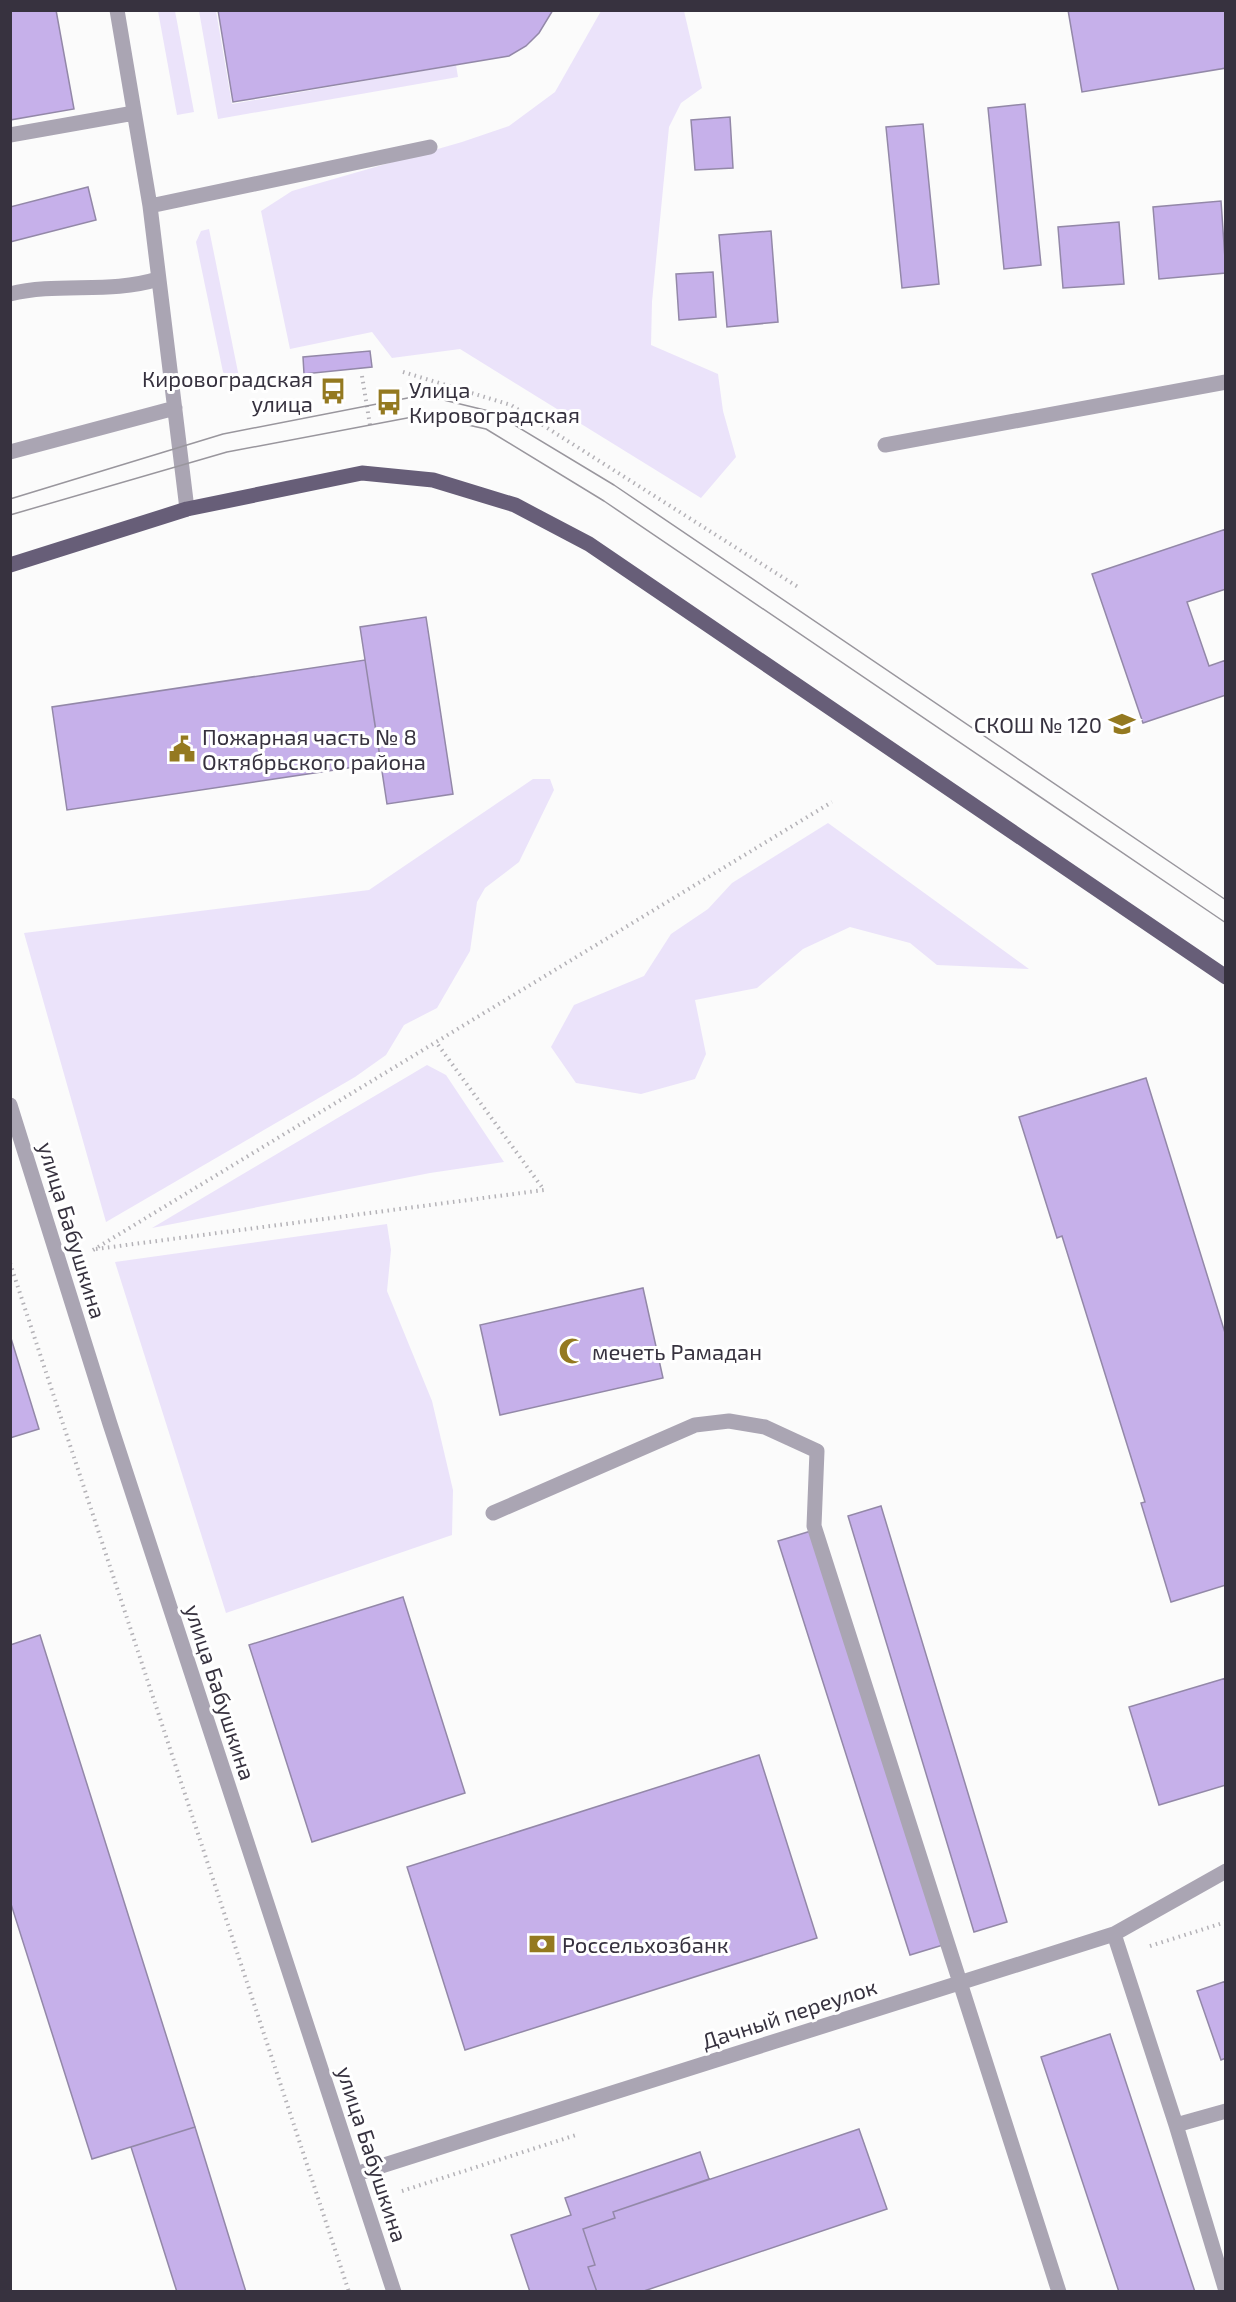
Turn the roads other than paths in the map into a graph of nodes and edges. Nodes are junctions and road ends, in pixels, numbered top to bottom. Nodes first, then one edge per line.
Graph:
1 (117, 10) edge
2 (134, 113) junction
3 (10, 135) edge
4 (430, 147) dead end
5 (150, 206) junction
6 (158, 279) junction
7 (10, 294) edge
8 (1226, 382) edge
9 (175, 408) junction
10 (885, 445) dead end
11 (10, 452) edge
12 (188, 509) junction
13 (10, 565) edge
14 (1226, 977) edge
15 (10, 1105) edge
16 (493, 1513) dead end
17 (1226, 1871) edge
18 (1114, 1934) junction
19 (961, 1982) junction
20 (1226, 2111) edge
21 (1176, 2126) junction
22 (356, 2174) junction
23 (1226, 2291) edge
24 (394, 2292) edge
25 (1059, 2292) edge

1 - 2 street
2 - 3 street
2 - 5 street
4 - 5 street
5 - 6 street
6 - 7 street
6 - 9 street
8 - 10 street
9 - 11 street
9 - 12 street
12 - 13 main road
12 - 14 main road
15 - 22 street, улица Бабушкина
16 - 19 street
17 - 18 street, Дачный переулок
18 - 19 street, Дачный переулок
18 - 21 street
19 - 22 street, Дачный переулок
19 - 25 street
20 - 21 street
21 - 23 street
22 - 24 street, улица Бабушкина

